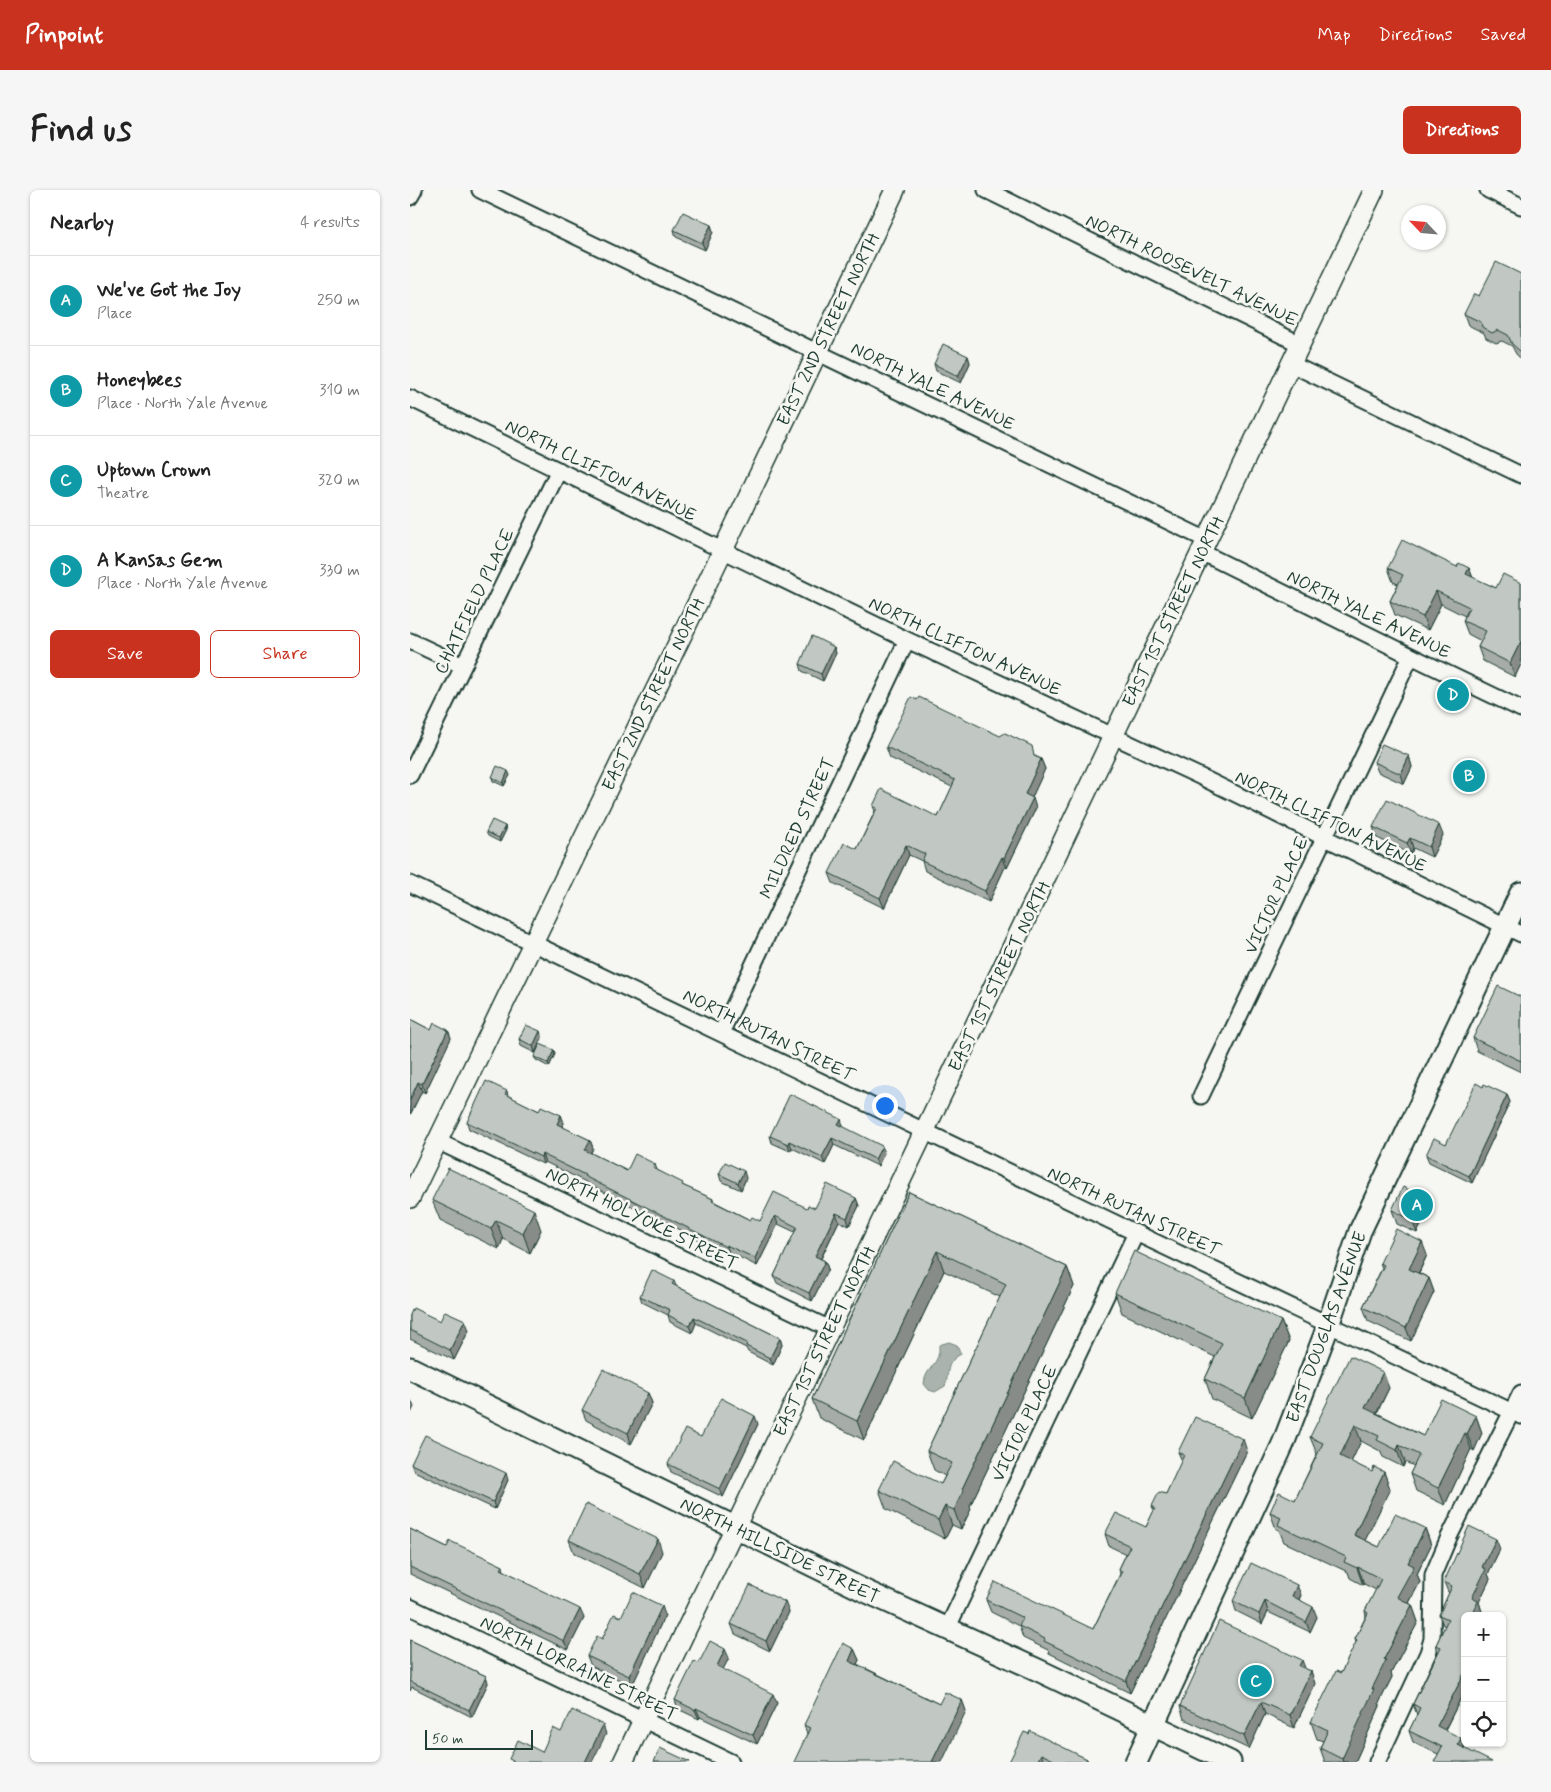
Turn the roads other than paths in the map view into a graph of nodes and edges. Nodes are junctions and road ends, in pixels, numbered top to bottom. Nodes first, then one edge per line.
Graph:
1 (414, 190) edge
2 (480, 190) edge
3 (895, 190) edge
4 (986, 190) edge
5 (1374, 190) edge
6 (1488, 190) edge
7 (410, 197) edge
8 (1521, 206) edge
9 (1300, 344) junction
10 (817, 351) junction
11 (1291, 364) junction
12 (410, 398) edge
13 (559, 470) junction
14 (1521, 476) edge
15 (1204, 546) junction
16 (723, 550) junction
17 (908, 640) junction
18 (410, 641) edge
19 (1411, 656) junction
20 (463, 666) junction
21 (1521, 708) edge
22 (1113, 736) junction
23 (410, 775) edge
24 (1324, 838) junction
25 (410, 884) edge
26 (1521, 894) edge
27 (1513, 930) edge
28 (533, 942) junction
29 (721, 1033) junction
30 (1201, 1096) dead end
31 (924, 1131) junction
32 (437, 1141) junction
33 (410, 1198) edge
34 (1136, 1233) junction
35 (1328, 1324) junction
36 (830, 1329) junction
37 (410, 1368) edge
38 (1521, 1393) edge
39 (1517, 1414) edge
40 (735, 1528) junction
41 (410, 1607) edge
42 (947, 1629) junction
43 (644, 1720) junction
44 (1153, 1726) junction
45 (623, 1762) edge
46 (731, 1762) edge
47 (1136, 1762) edge
48 (1230, 1762) edge
49 (1377, 1762) edge

1 - 7 street
2 - 10 street, NORTH YALE AVENUE
3 - 10 street, EAST 2ND STREET NORTH
4 - 9 street, NORTH ROOSEVELT AVENUE
5 - 9 street, EAST 1ST STREET NORTH
6 - 8 street
9 - 11 street, EAST 1ST STREET NORTH
10 - 15 street, NORTH YALE AVENUE
10 - 16 street, EAST 2ND STREET NORTH
11 - 14 street
11 - 15 street, EAST 1ST STREET NORTH
12 - 13 street, NORTH CLIFTON AVENUE
13 - 16 street, NORTH CLIFTON AVENUE
13 - 20 street, CHATFIELD PLACE
15 - 19 street, NORTH YALE AVENUE
15 - 22 street, EAST 1ST STREET NORTH
16 - 17 street, NORTH CLIFTON AVENUE
16 - 28 street, EAST 2ND STREET NORTH
17 - 22 street, NORTH CLIFTON AVENUE
17 - 29 street, MILDRED STREET
18 - 20 street
19 - 21 street, NORTH YALE AVENUE
19 - 24 street, VICTOR PLACE
20 - 23 street, CHATFIELD PLACE
22 - 24 street, NORTH CLIFTON AVENUE
22 - 31 street, EAST 1ST STREET NORTH
24 - 27 street, NORTH CLIFTON AVENUE
24 - 30 street, VICTOR PLACE
25 - 28 street, NORTH RUTAN STREET
26 - 27 main road, EAST DOUGLAS AVENUE
27 - 35 main road, EAST DOUGLAS AVENUE
28 - 29 street, NORTH RUTAN STREET
28 - 32 street, EAST 2ND STREET NORTH
29 - 31 street, NORTH RUTAN STREET
31 - 34 street, NORTH RUTAN STREET
31 - 36 street, EAST 1ST STREET NORTH
32 - 33 street, EAST 2ND STREET NORTH
32 - 36 street, NORTH HOLYOKE STREET
34 - 35 street, NORTH RUTAN STREET
34 - 42 street, VICTOR PLACE
35 - 39 street, NORTH RUTAN STREET
35 - 44 main road, EAST DOUGLAS AVENUE
36 - 40 street, EAST 1ST STREET NORTH
37 - 40 main road, NORTH HILLSIDE STREET
38 - 39 street
39 - 49 street
40 - 42 main road, NORTH HILLSIDE STREET
40 - 43 street, EAST 1ST STREET NORTH
41 - 43 street, NORTH LORRAINE STREET
42 - 44 main road, NORTH HILLSIDE STREET
43 - 45 street, EAST 1ST STREET NORTH
43 - 46 street, NORTH LORRAINE STREET
44 - 47 main road, EAST DOUGLAS AVENUE
44 - 48 main road, NORTH HILLSIDE STREET

